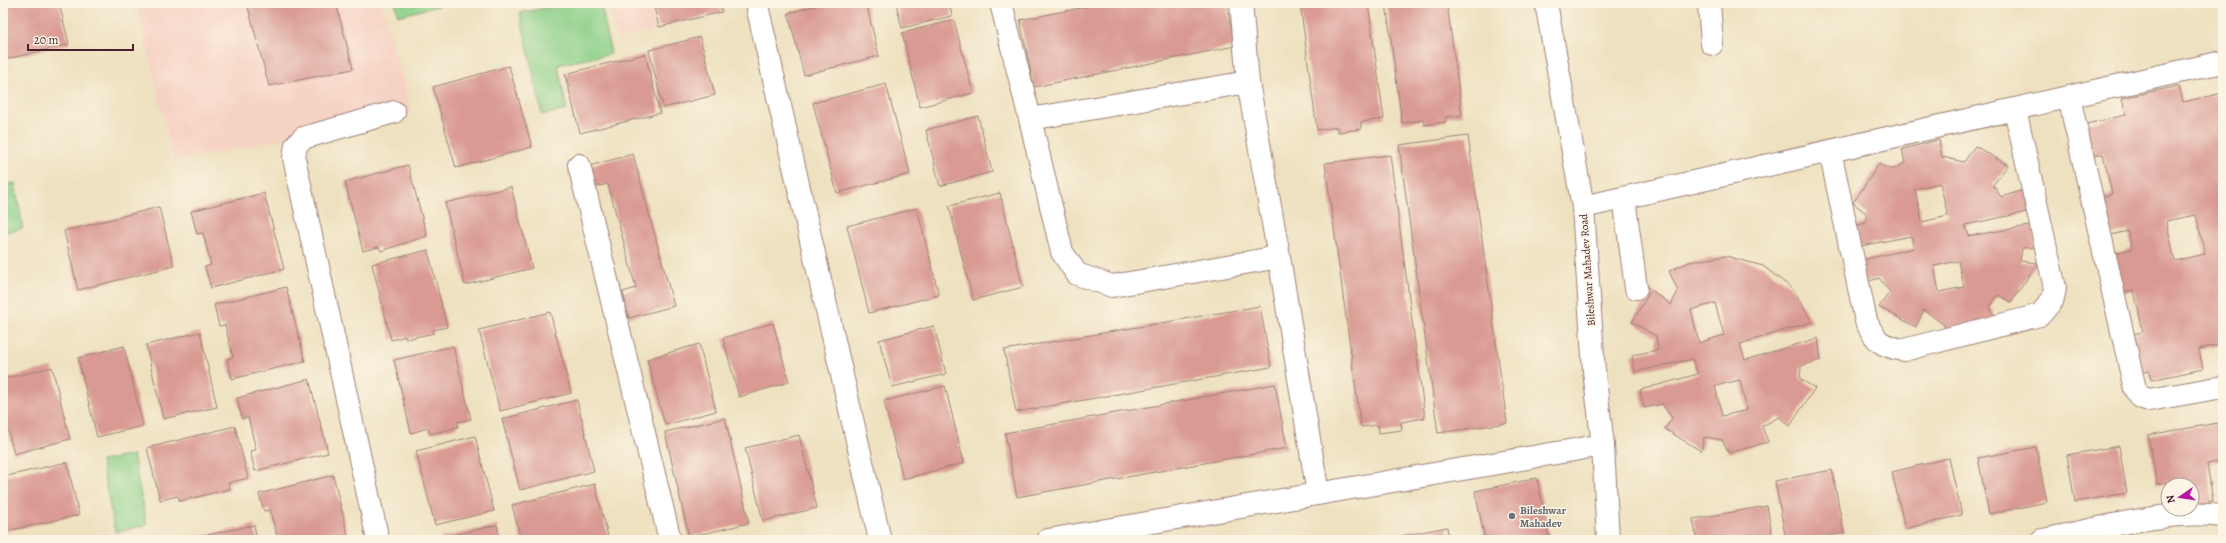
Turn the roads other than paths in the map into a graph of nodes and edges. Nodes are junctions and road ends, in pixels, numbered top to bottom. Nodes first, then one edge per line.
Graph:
1 (1001, 3) edge
2 (1241, 3) edge
3 (1546, 3) edge
4 (1709, 3) edge
5 (758, 10) dead end
6 (1712, 44) dead end
7 (2223, 64) edge
8 (1248, 82) junction
9 (2069, 97) junction
10 (2015, 109) junction
11 (394, 112) dead end
12 (1030, 119) junction
13 (1830, 151) junction
14 (578, 165) dead end
15 (1624, 198) junction
16 (1583, 207) junction
17 (1279, 257) junction
18 (1636, 288) dead end
19 (2223, 388) edge
20 (1603, 445) junction
21 (1318, 494) junction
22 (2223, 516) edge
23 (378, 540) edge
24 (670, 540) edge
25 (880, 540) edge
26 (1048, 540) edge
27 (1608, 540) edge
28 (2042, 540) edge

1 - 12 street
2 - 8 street
3 - 16 street, Bileshwar Mahadev Road
4 - 6 street
5 - 25 street
7 - 9 street
8 - 12 street
8 - 17 street
9 - 10 street
9 - 19 street
10 - 13 street
10 - 13 street
11 - 23 street
12 - 17 street
13 - 15 street
14 - 24 street
15 - 16 street
15 - 18 street
16 - 20 street, Bileshwar Mahadev Road
17 - 21 street
20 - 21 street
20 - 27 street, Bileshwar Mahadev Road
21 - 26 street
22 - 28 street

